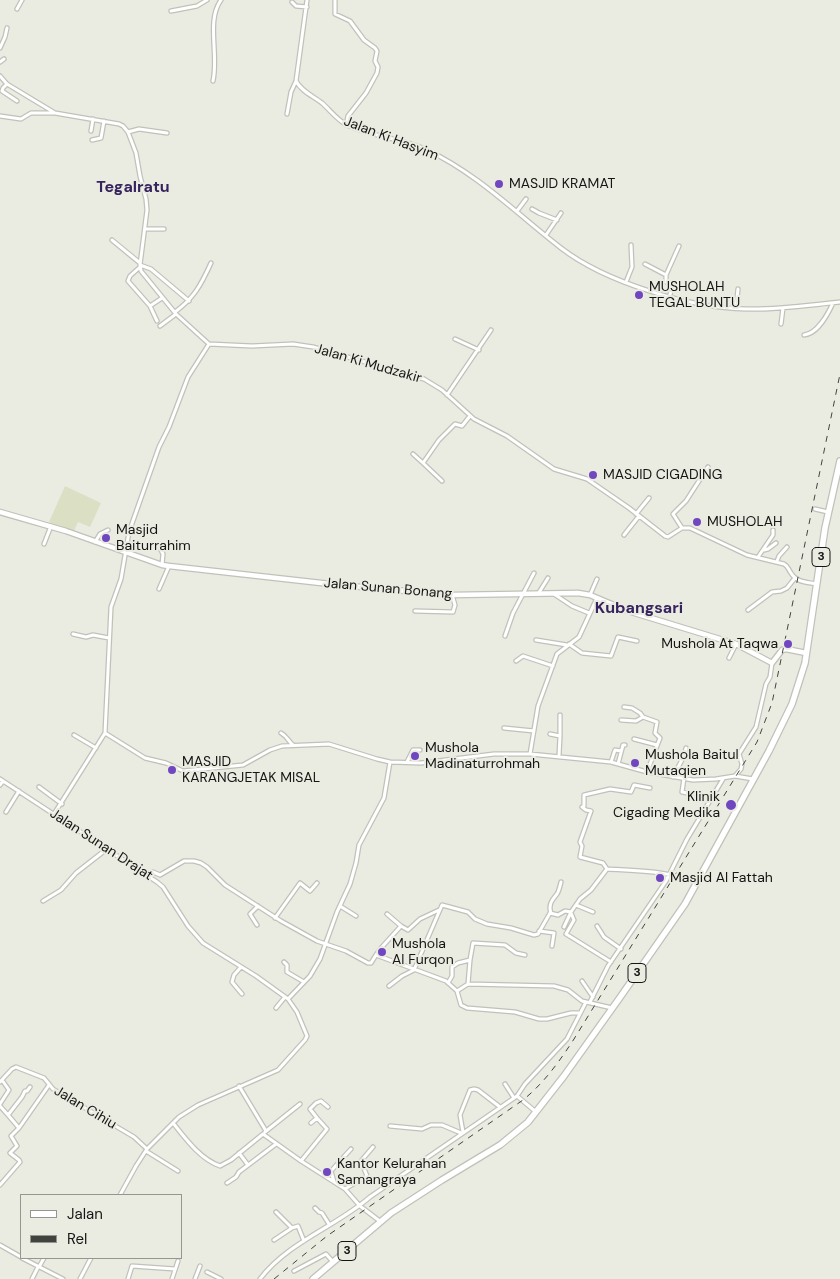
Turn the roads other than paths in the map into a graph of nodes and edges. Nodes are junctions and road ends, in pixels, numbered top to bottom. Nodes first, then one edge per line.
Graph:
1 (22, 0) edge
2 (207, 0) edge
3 (221, 0) edge
4 (307, 0) edge
5 (335, 0) edge
6 (292, 2) dead end
7 (307, 7) junction
8 (17, 9) dead end
9 (171, 11) dead end
10 (7, 28) dead end
11 (0, 48) edge
12 (4, 59) dead end
13 (0, 62) edge
14 (0, 76) edge
15 (213, 81) dead end
16 (296, 81) junction
17 (7, 84) junction
18 (17, 101) dead end
19 (56, 113) junction
20 (287, 114) dead end
21 (0, 116) edge
22 (93, 119) junction
23 (104, 121) junction
24 (346, 125) junction
25 (91, 131) dead end
26 (128, 132) junction
27 (167, 133) dead end
28 (92, 140) dead end
29 (526, 200) dead end
30 (532, 209) dead end
31 (516, 211) junction
32 (561, 213) dead end
33 (557, 220) junction
34 (145, 229) junction
35 (164, 229) dead end
36 (546, 235) junction
37 (112, 240) dead end
38 (631, 246) dead end
39 (679, 246) dead end
40 (211, 263) dead end
41 (645, 264) dead end
42 (140, 265) junction
43 (666, 275) junction
44 (626, 282) junction
45 (738, 289) dead end
46 (670, 297) junction
47 (162, 298) junction
48 (189, 301) junction
49 (833, 302) junction
50 (840, 302) edge
51 (150, 306) junction
52 (736, 308) junction
53 (783, 308) junction
54 (175, 313) junction
55 (157, 322) dead end
56 (781, 324) dead end
57 (160, 326) dead end
58 (491, 330) dead end
59 (804, 335) dead end
60 (455, 339) dead end
61 (209, 344) junction
62 (479, 350) junction
63 (447, 395) junction
64 (470, 416) junction
65 (413, 454) dead end
66 (840, 461) edge
67 (423, 463) junction
68 (708, 467) dead end
69 (442, 481) dead end
70 (649, 498) dead end
71 (815, 509) dead end
72 (0, 512) edge
73 (829, 512) junction
74 (637, 515) junction
75 (51, 526) junction
76 (682, 528) junction
77 (108, 530) dead end
78 (773, 530) dead end
79 (624, 535) dead end
80 (95, 542) junction
81 (776, 543) dead end
82 (44, 544) dead end
83 (162, 545) dead end
84 (787, 547) dead end
85 (763, 550) junction
86 (125, 553) junction
87 (758, 557) junction
88 (777, 561) junction
89 (162, 565) junction
90 (169, 566) junction
91 (534, 573) dead end
92 (548, 578) dead end
93 (795, 578) junction
94 (598, 580) dead end
95 (816, 584) junction
96 (159, 589) dead end
97 (523, 594) junction
98 (538, 594) junction
99 (554, 594) junction
100 (452, 595) junction
101 (590, 595) junction
102 (597, 598) junction
103 (748, 610) dead end
104 (415, 611) dead end
105 (589, 613) junction
106 (73, 634) dead end
107 (505, 636) dead end
108 (108, 638) junction
109 (536, 640) dead end
110 (637, 641) dead end
111 (736, 644) junction
112 (569, 645) junction
113 (806, 653) junction
114 (729, 658) dead end
115 (516, 660) dead end
116 (772, 663) junction
117 (553, 666) junction
118 (624, 707) dead end
119 (560, 715) dead end
120 (643, 718) junction
121 (621, 720) dead end
122 (504, 728) dead end
123 (534, 731) junction
124 (105, 733) junction
125 (282, 733) dead end
126 (550, 734) dead end
127 (74, 735) dead end
128 (560, 736) junction
129 (634, 739) dead end
130 (294, 745) junction
131 (625, 745) dead end
132 (657, 745) junction
133 (96, 748) junction
134 (686, 748) dead end
135 (420, 750) dead end
136 (621, 751) junction
137 (530, 754) junction
138 (559, 756) junction
139 (390, 762) junction
140 (407, 762) junction
141 (611, 762) junction
142 (618, 764) junction
143 (647, 772) junction
144 (673, 776) junction
145 (736, 776) junction
146 (684, 778) junction
147 (724, 779) junction
148 (753, 779) junction
149 (2, 780) edge
150 (0, 785) edge
151 (39, 787) dead end
152 (650, 788) dead end
153 (19, 791) junction
154 (692, 794) dead end
155 (62, 804) junction
156 (6, 812) dead end
157 (54, 814) junction
158 (108, 848) junction
159 (607, 869) junction
160 (670, 875) junction
161 (148, 876) junction
162 (561, 882) dead end
163 (317, 883) dead end
164 (697, 883) junction
165 (43, 901) dead end
166 (576, 905) junction
167 (258, 906) junction
168 (340, 906) junction
169 (439, 910) junction
170 (571, 912) junction
171 (592, 912) dead end
172 (551, 913) junction
173 (386, 914) dead end
174 (356, 916) dead end
175 (275, 918) junction
176 (257, 925) dead end
177 (401, 926) junction
178 (597, 926) dead end
179 (564, 927) dead end
180 (539, 931) junction
181 (326, 944) junction
182 (552, 946) dead end
183 (621, 949) junction
184 (376, 955) junction
185 (525, 956) dead end
186 (470, 960) junction
187 (284, 962) dead end
188 (611, 962) junction
189 (241, 967) junction
190 (414, 970) junction
191 (304, 982) junction
192 (582, 982) dead end
193 (448, 983) junction
194 (468, 984) junction
195 (389, 986) dead end
196 (457, 991) junction
197 (242, 994) dead end
198 (593, 997) junction
199 (286, 998) junction
200 (588, 1002) junction
201 (276, 1008) dead end
202 (612, 1008) junction
203 (580, 1013) junction
204 (1, 1081) edge
205 (506, 1084) dead end
206 (49, 1085) junction
207 (239, 1086) junction
208 (30, 1087) dead end
209 (516, 1097) junction
210 (300, 1104) dead end
211 (0, 1105) edge
212 (328, 1107) dead end
213 (500, 1107) junction
214 (536, 1112) junction
215 (8, 1115) junction
216 (317, 1118) junction
217 (173, 1122) junction
218 (311, 1123) dead end
219 (390, 1126) dead end
220 (19, 1128) junction
221 (264, 1132) junction
222 (462, 1133) junction
223 (276, 1144) junction
224 (373, 1147) dead end
225 (351, 1148) dead end
226 (146, 1150) junction
227 (240, 1153) junction
228 (301, 1162) junction
229 (248, 1165) junction
230 (178, 1171) dead end
231 (334, 1182) junction
232 (227, 1183) dead end
233 (0, 1185) edge
234 (344, 1189) junction
235 (121, 1194) edge
236 (360, 1206) junction
237 (316, 1208) dead end
238 (276, 1212) dead end
239 (380, 1222) junction
240 (329, 1224) junction
241 (292, 1228) junction
242 (274, 1240) dead end
243 (304, 1241) junction
244 (0, 1245) edge
245 (20, 1256) edge
246 (25, 1259) edge
247 (43, 1259) edge
248 (90, 1259) edge
249 (178, 1261) dead end
250 (333, 1262) junction
251 (200, 1266) dead end
252 (39, 1267) junction
253 (175, 1269) junction
254 (294, 1271) dead end
255 (207, 1272) dead end
256 (32, 1279) edge
257 (63, 1279) edge
258 (80, 1279) edge
259 (128, 1279) edge
260 (172, 1279) edge
261 (195, 1279) edge
262 (221, 1279) edge
263 (260, 1279) edge
264 (313, 1279) edge

1 - 8 street
2 - 9 street
3 - 15 street
4 - 7 street
5 - 24 street
6 - 7 street
7 - 16 street
10 - 11 street
12 - 13 street
14 - 17 street
16 - 20 street
16 - 24 street, Jalan Ki Hasyim
17 - 18 street
17 - 19 street
19 - 21 street
19 - 22 street
22 - 23 street
22 - 25 street
23 - 26 street
23 - 28 street
24 - 31 street, Jalan Ki Hasyim
26 - 27 street
26 - 34 street
29 - 31 street
30 - 33 street
31 - 36 street, Jalan Ki Hasyim
32 - 33 street
33 - 36 street
34 - 35 street
34 - 42 street
36 - 44 street, Jalan Ki Hasyim
37 - 42 street
38 - 44 street
39 - 43 street
40 - 48 street
41 - 43 street
42 - 47 street
42 - 48 street
42 - 51 street
43 - 46 street
44 - 46 street, Jalan Ki Hasyim
45 - 52 street
46 - 52 street, Jalan Ki Hasyim
47 - 51 street
47 - 54 street
48 - 54 street
49 - 50 street, Jalan Ki Hasyim
49 - 53 street, Jalan Ki Hasyim
49 - 59 street
51 - 55 street
52 - 53 street, Jalan Ki Hasyim
53 - 56 street
54 - 57 street
54 - 61 street
58 - 62 street
60 - 62 street
61 - 63 street, Jalan Ki Mudzakir
61 - 86 street
62 - 63 street
63 - 64 street, Jalan Ki Mudzakir
64 - 67 street
64 - 74 street, Jalan Ki Mudzakir
65 - 67 street
66 - 73 highway, 3
67 - 69 street
68 - 76 street
70 - 74 street
71 - 73 street
72 - 75 street, Jalan Sunan Bonang
73 - 95 highway, 3
74 - 76 street, Jalan Ki Mudzakir
74 - 79 street
75 - 80 street, Jalan Sunan Bonang
75 - 82 street
76 - 87 street, Jalan Ki Mudzakir
77 - 80 street
78 - 85 street
80 - 86 street, Jalan Sunan Bonang
81 - 85 street
83 - 89 street
84 - 88 street
85 - 87 street
86 - 89 street, Jalan Sunan Bonang
86 - 108 street
87 - 88 street, Jalan Ki Mudzakir
88 - 93 street
89 - 90 street, Jalan Sunan Bonang
90 - 96 street
90 - 100 street, Jalan Sunan Bonang
91 - 97 street
92 - 98 street
93 - 95 street
93 - 103 street
94 - 101 street
95 - 113 highway, 3
97 - 98 street, Jalan Sunan Bonang
97 - 100 street, Jalan Sunan Bonang
97 - 107 street
98 - 99 street, Jalan Sunan Bonang
99 - 101 street, Jalan Sunan Bonang
99 - 105 street
100 - 104 street
101 - 102 street, Jalan Sunan Bonang
102 - 105 street
102 - 111 street, Jalan Sunan Bonang
105 - 112 street
106 - 108 street
108 - 124 street
109 - 112 street
110 - 112 street
111 - 114 street
111 - 116 street, Jalan Sunan Bonang
112 - 117 street
113 - 116 street
113 - 148 highway, 3
115 - 117 street
116 - 145 street
117 - 123 street
118 - 120 street
119 - 128 street
120 - 121 street
120 - 132 street
122 - 123 street
123 - 137 street
124 - 130 street
124 - 133 street
125 - 130 street
126 - 128 street
127 - 133 street
128 - 138 street
129 - 132 street
130 - 139 street
131 - 136 street
132 - 143 street
133 - 155 street
134 - 144 street
135 - 140 street
136 - 141 street
136 - 142 street
137 - 138 street
137 - 140 street
138 - 141 street
139 - 140 street
139 - 168 street
141 - 142 street
142 - 143 street
143 - 144 street
144 - 146 street
145 - 147 street
145 - 148 street
146 - 147 street
146 - 154 street
147 - 160 street
148 - 164 highway, 3
149 - 150 street
149 - 153 street, Jalan Sunan Drajat
151 - 155 street
152 - 159 street
153 - 156 street
153 - 157 street, Jalan Sunan Drajat
155 - 157 street
157 - 158 street, Jalan Sunan Drajat
158 - 161 street, Jalan Sunan Drajat
158 - 165 street
159 - 160 street
159 - 166 street
160 - 164 street
160 - 183 street
161 - 167 street
161 - 189 street, Jalan Sunan Drajat
162 - 172 street
163 - 175 street
164 - 202 highway, 3
166 - 170 street
166 - 171 street
167 - 175 street
167 - 176 street
168 - 174 street
168 - 181 street
169 - 177 street
169 - 180 street
169 - 190 street
170 - 172 street
170 - 179 street
170 - 188 street
172 - 180 street
173 - 177 street
175 - 181 street
177 - 184 street
178 - 183 street
180 - 182 street
181 - 184 street
181 - 191 street
183 - 188 street
184 - 190 street
185 - 186 street
186 - 193 street
186 - 194 street
187 - 191 street
188 - 198 street
189 - 197 street
189 - 199 street, Jalan Sunan Drajat
190 - 193 street
190 - 195 street
191 - 199 street
192 - 198 street
193 - 196 street
194 - 196 street
194 - 200 street
196 - 203 street
198 - 200 street
199 - 201 street
199 - 207 street, Jalan Sunan Drajat
200 - 202 street
200 - 203 street
202 - 214 highway, 3
203 - 209 street
204 - 206 street, Jalan Cihiu
204 - 211 street
205 - 209 street
206 - 220 street
206 - 226 street, Jalan Cihiu
207 - 217 street, Jalan Sunan Drajat
207 - 221 street
208 - 215 street
209 - 213 street
209 - 214 street
210 - 221 street
211 - 215 street
212 - 216 street
213 - 222 street
213 - 222 street
214 - 239 highway, 3
215 - 220 street
216 - 218 street
216 - 228 street
217 - 226 street, Jalan Sunan Drajat
217 - 227 street
219 - 222 street
220 - 233 street
221 - 223 street
221 - 227 street
222 - 236 street
223 - 228 street
223 - 229 street
224 - 234 street
225 - 231 street
226 - 230 street, Jalan Cihiu
226 - 235 street, Jalan Sunan Drajat
227 - 229 street
228 - 231 street
229 - 232 street
231 - 234 street
234 - 236 street
236 - 239 street
236 - 240 street
237 - 240 street
238 - 241 street
239 - 250 highway, 3
240 - 243 street
241 - 242 street
241 - 243 street
243 - 263 street
244 - 245 street
246 - 252 street
247 - 252 street
248 - 258 street
249 - 253 street
250 - 254 street
250 - 264 highway, 3
251 - 261 street
252 - 256 street
252 - 257 street
253 - 259 street
253 - 260 street
255 - 262 street

